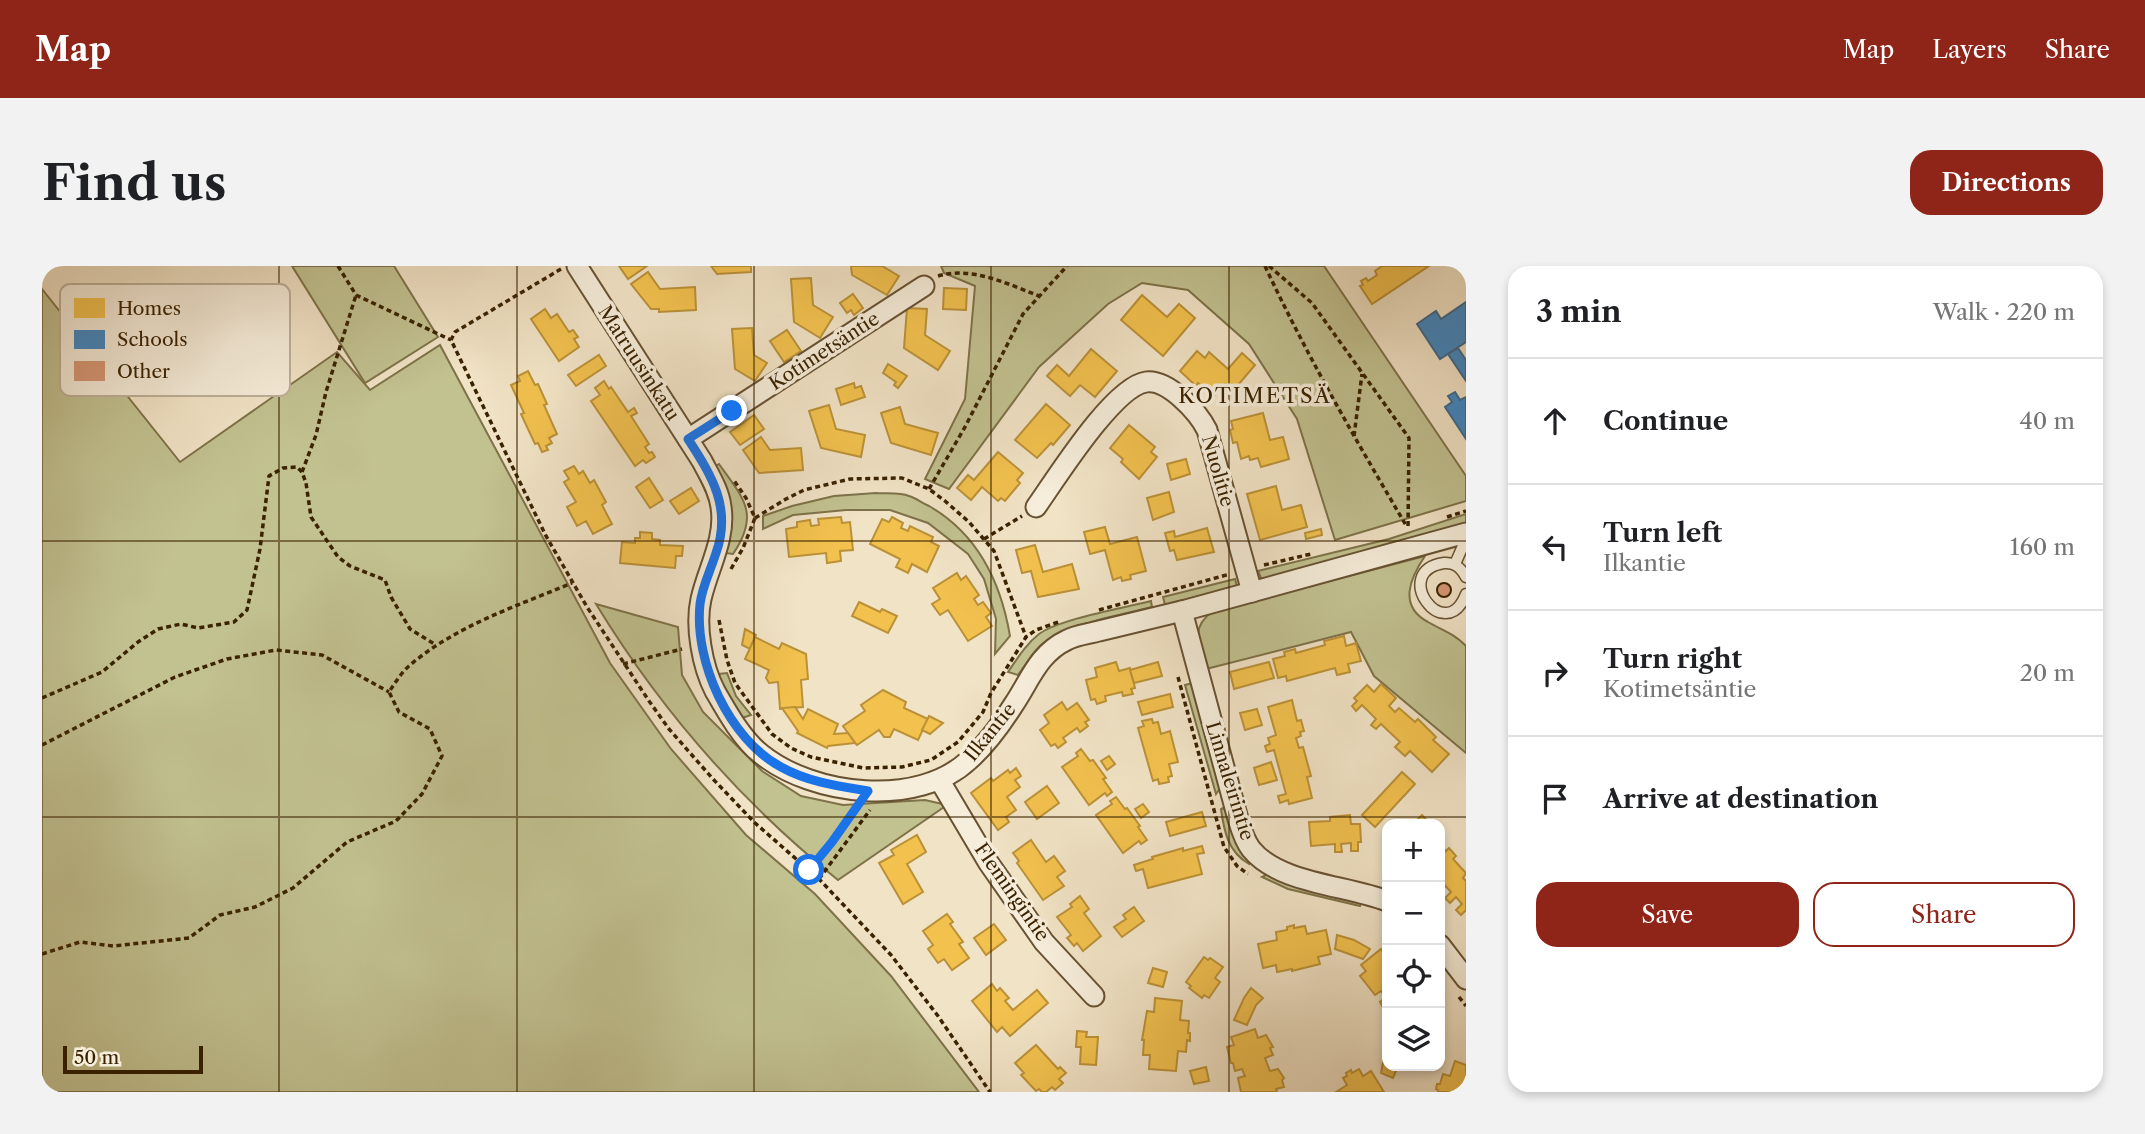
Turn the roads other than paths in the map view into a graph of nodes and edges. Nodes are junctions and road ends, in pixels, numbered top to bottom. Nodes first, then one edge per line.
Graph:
1 (577, 266) edge
2 (924, 286) road end
3 (688, 439) junction
4 (702, 461) joint
5 (1036, 507) road end
6 (1466, 533) edge
7 (1466, 539) edge
8 (1455, 564) junction
9 (1466, 577) edge
10 (1252, 592) junction
11 (1466, 594) edge
12 (1182, 611) junction
13 (940, 781) junction
14 (1382, 900) edge
15 (1445, 952) edge
16 (1466, 979) edge
17 (1094, 996) dead end

1 - 3 street, Matruusinkatu
2 - 3 street, Kotimetsäntie
3 - 4 street, Matruusinkatu
4 - 13 street, Ilkantie
5 - 10 street, Nuolitie
6 - 10 street, Ilkantie
7 - 8 lane
8 - 9 lane
8 - 11 lane
10 - 12 street, Ilkantie
12 - 13 street, Ilkantie
12 - 14 street, Linnaleirintie
13 - 17 street, Flemingintie
15 - 16 street

